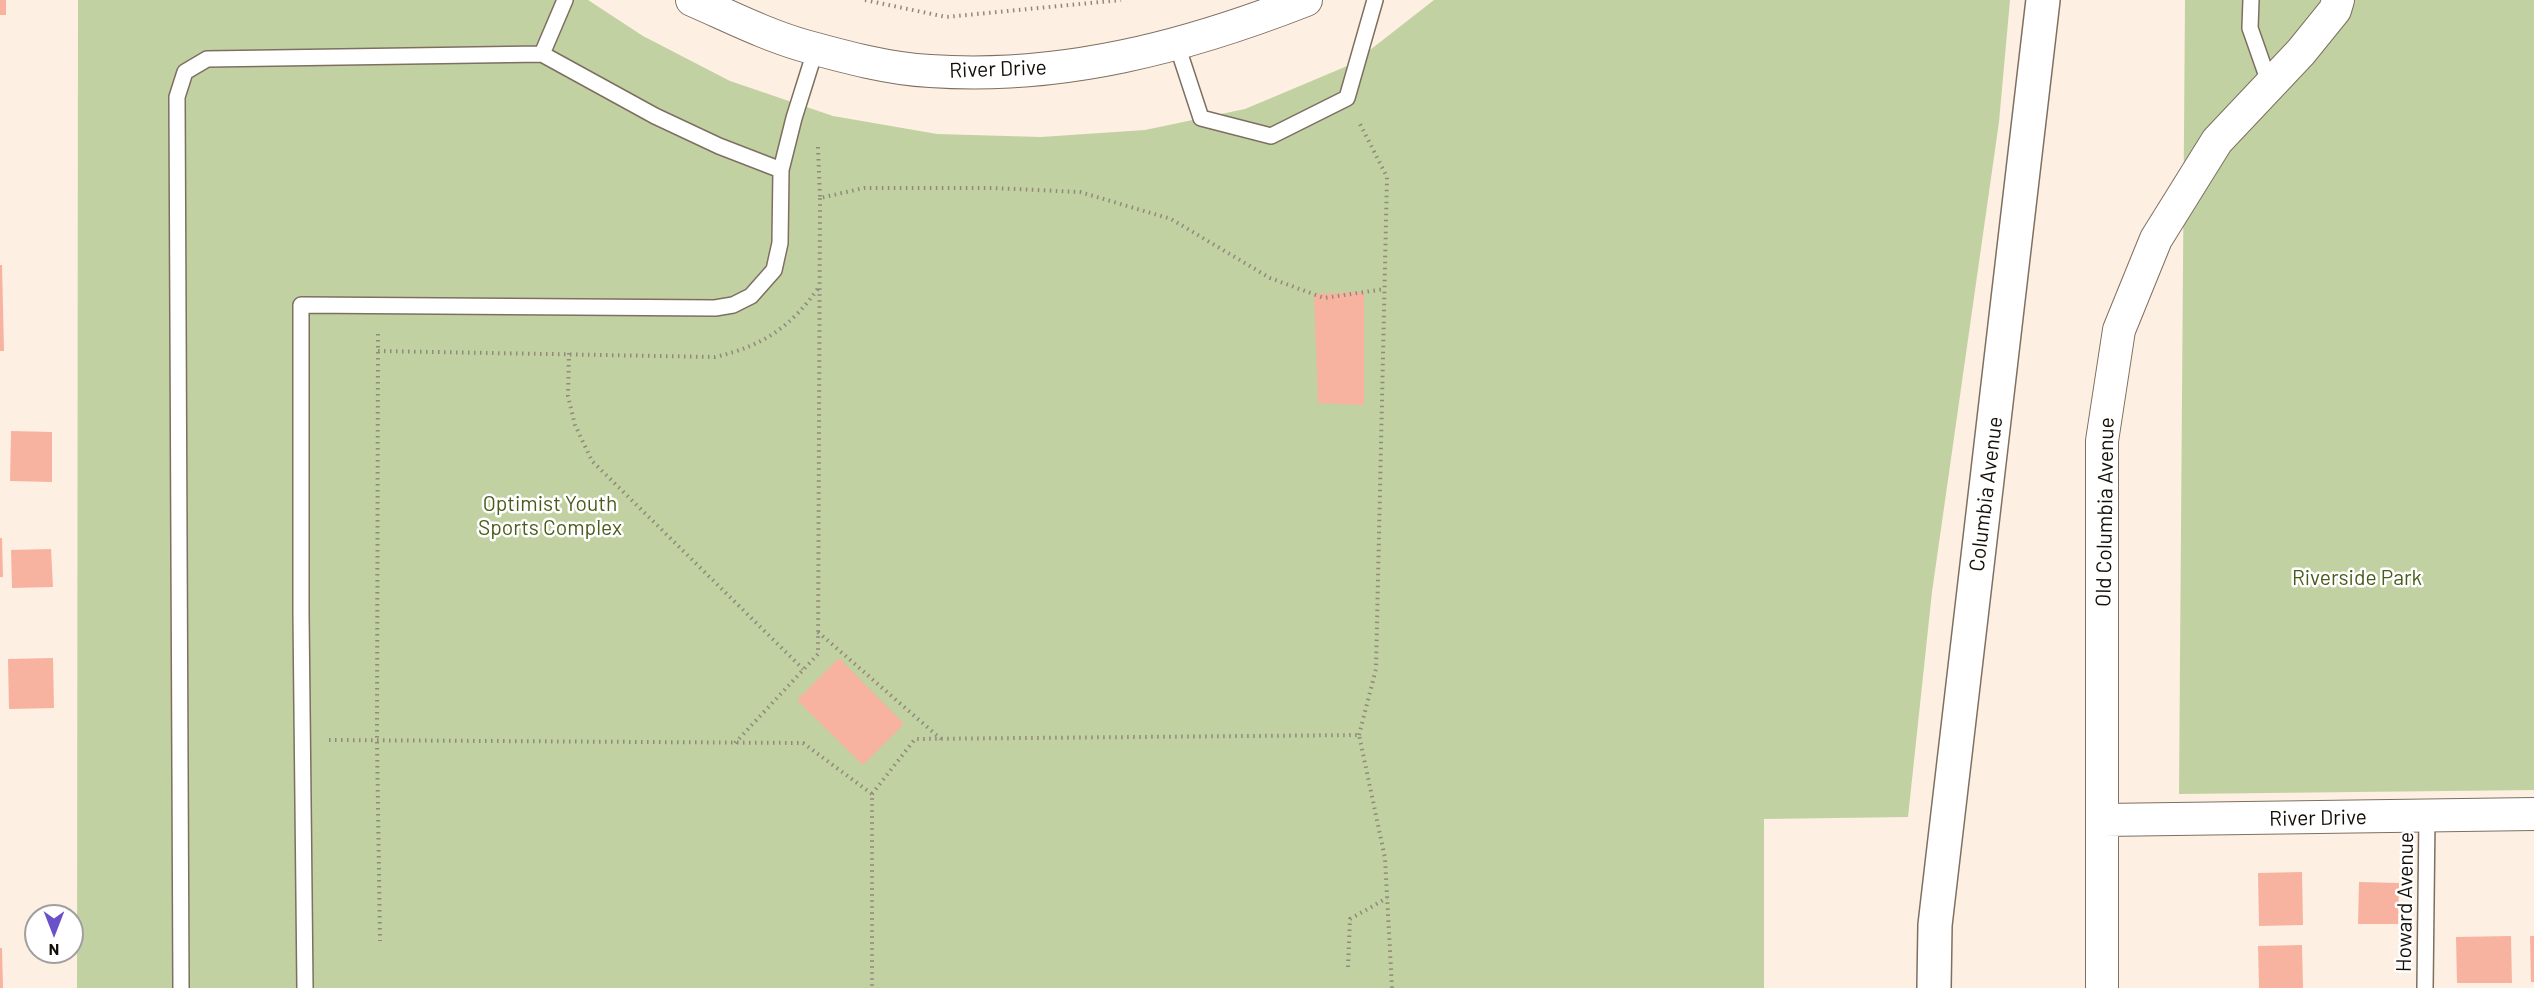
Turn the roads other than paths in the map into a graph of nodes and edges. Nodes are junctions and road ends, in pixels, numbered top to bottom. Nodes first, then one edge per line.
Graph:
1 (565, 0) edge
2 (692, 0) edge
3 (1306, 0) edge
4 (1375, 0) edge
5 (2043, 0) edge
6 (2251, 0) edge
7 (2338, 0) edge
8 (1177, 45) junction
9 (816, 48) junction
10 (542, 54) junction
11 (2270, 85) junction
12 (781, 170) junction
13 (2534, 814) edge
14 (2427, 816) junction
15 (2103, 820) junction
16 (181, 988) edge
17 (305, 988) edge
18 (1934, 988) edge
19 (2102, 988) edge
20 (2425, 988) edge

1 - 10 lane
2 - 9 street, River Drive
3 - 8 street, River Drive
4 - 8 lane
5 - 18 street, Columbia Avenue
6 - 11 lane
7 - 11 street, Old Columbia Avenue
8 - 9 street, River Drive
9 - 12 lane
10 - 12 lane
10 - 16 lane
11 - 15 street, Old Columbia Avenue
12 - 17 lane
13 - 14 street, River Drive
14 - 15 street, River Drive
14 - 20 lane, Howard Avenue
15 - 19 street, Old Columbia Avenue

